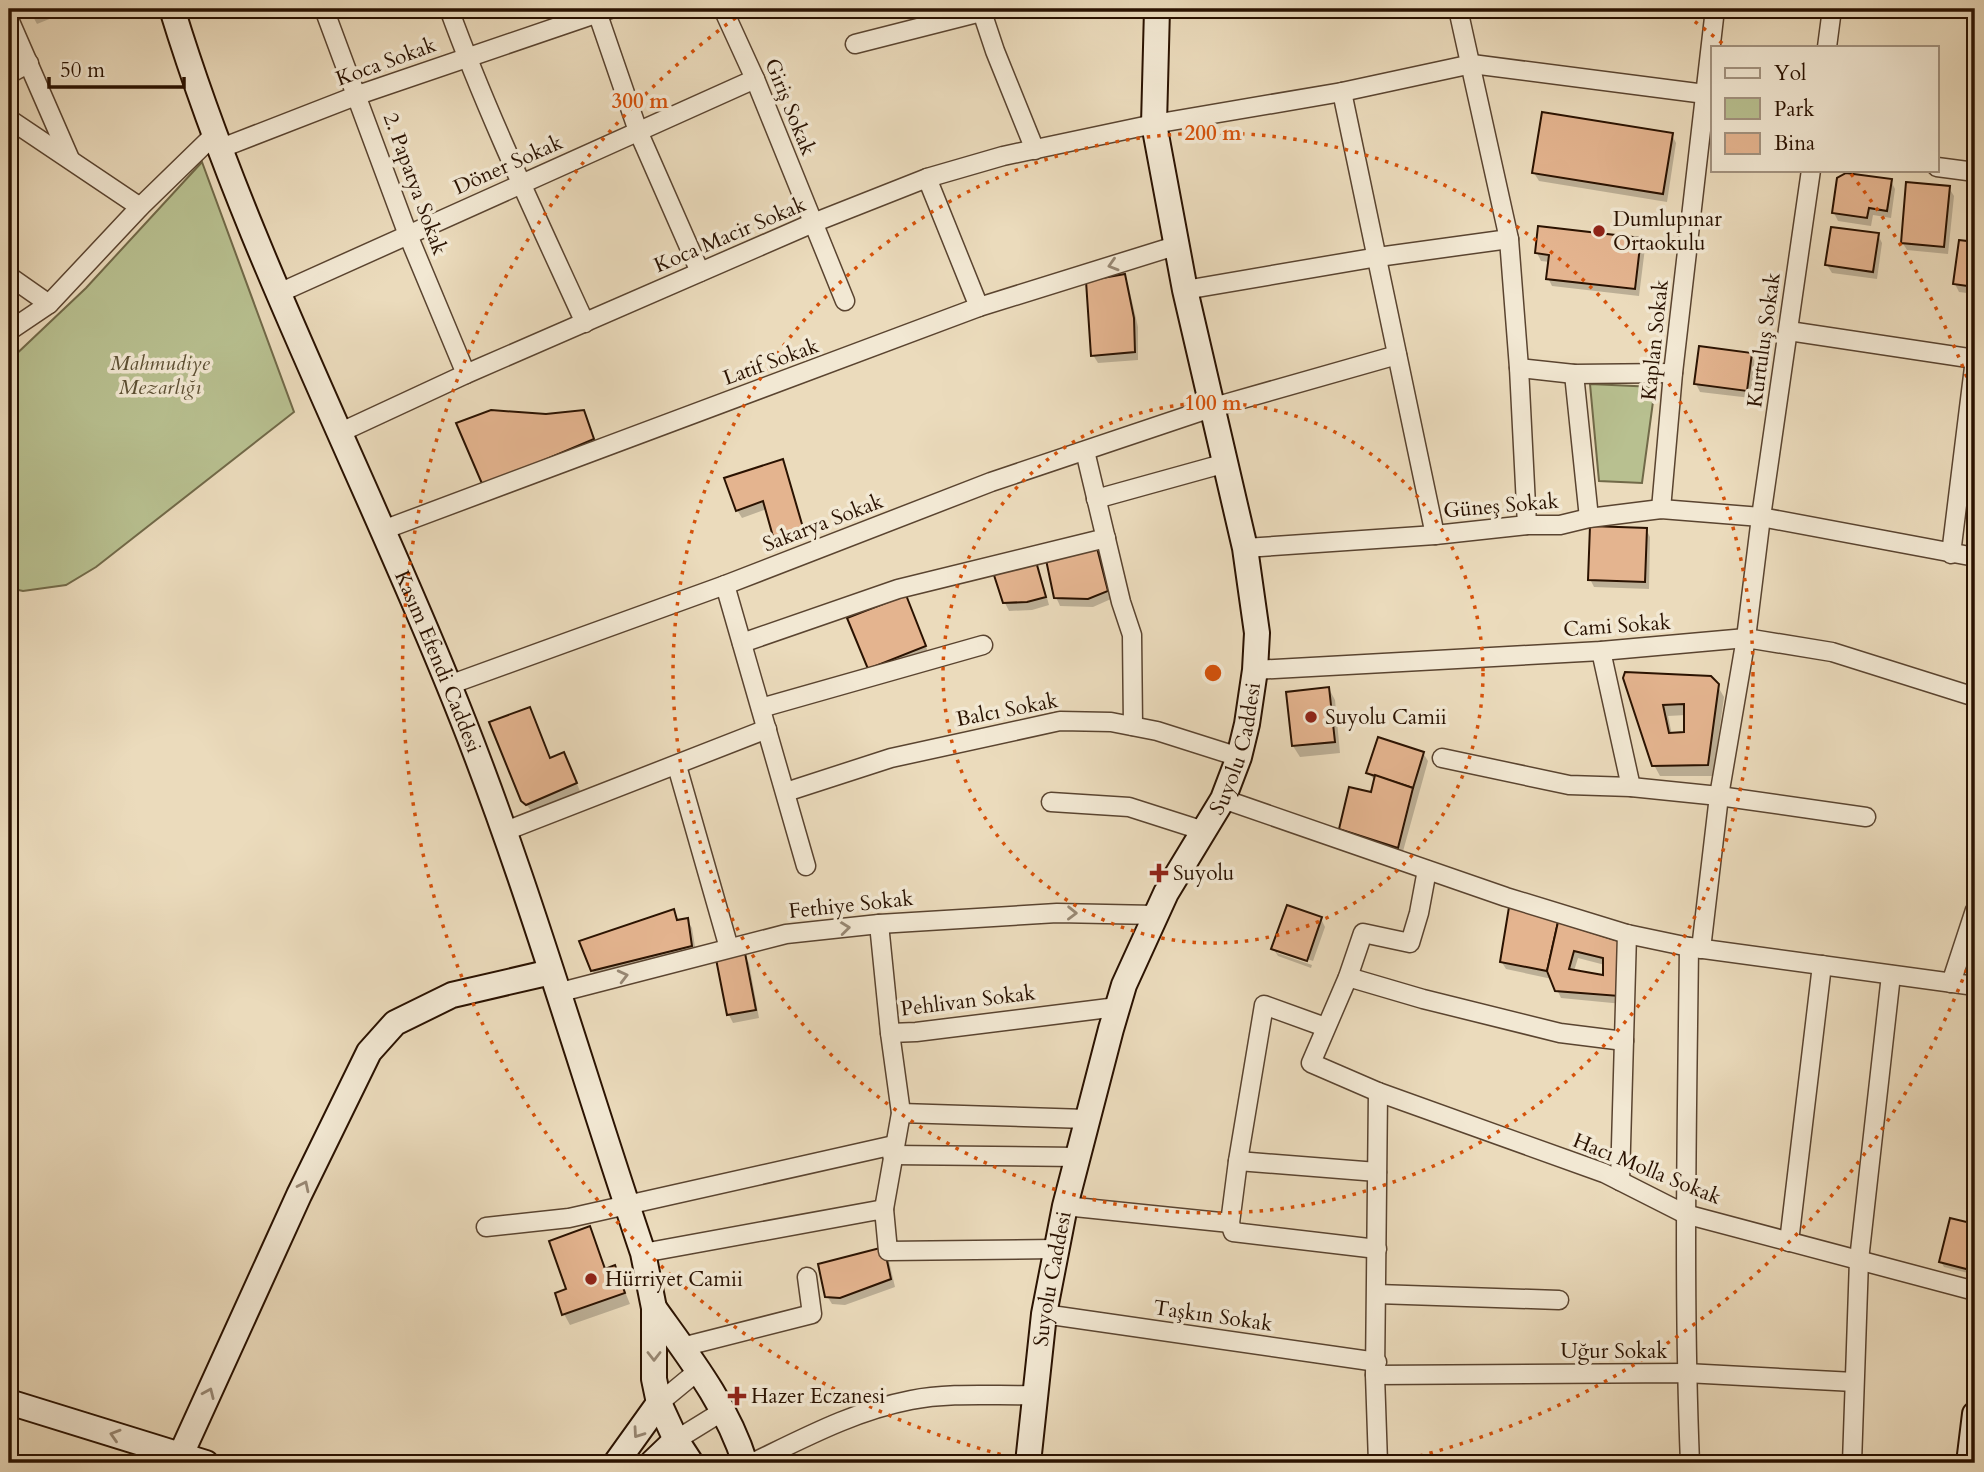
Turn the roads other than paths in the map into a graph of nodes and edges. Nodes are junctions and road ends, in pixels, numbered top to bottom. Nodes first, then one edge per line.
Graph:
1 (324, 9) edge
2 (449, 9) edge
3 (723, 9) edge
4 (1157, 9) edge
5 (1458, 9) edge
6 (1715, 9) edge
7 (1832, 9) edge
8 (601, 10) edge
9 (981, 10) edge
10 (172, 16) edge
11 (9, 19) edge
12 (855, 44) dead end
13 (1711, 46) edge
14 (1827, 46) edge
15 (1711, 47) edge
16 (467, 57) junction
17 (29, 63) junction
18 (1472, 64) junction
19 (9, 74) edge
20 (755, 79) junction
21 (1342, 92) junction
22 (1706, 94) junction
23 (358, 95) junction
24 (9, 120) edge
25 (1154, 124) junction
26 (638, 131) junction
27 (217, 142) junction
28 (1035, 150) junction
29 (70, 159) junction
30 (1938, 167) edge
31 (1811, 172) edge
32 (1975, 172) edge
33 (927, 178) junction
34 (521, 184) junction
35 (139, 206) junction
36 (813, 223) junction
37 (408, 235) junction
38 (1509, 239) junction
39 (1178, 245) junction
40 (1378, 257) junction
41 (700, 272) junction
42 (9, 276) edge
43 (1185, 290) junction
44 (279, 293) junction
45 (845, 301) dead end
46 (49, 304) junction
47 (979, 307) junction
48 (585, 323) junction
49 (9, 331) edge
50 (1789, 331) junction
51 (1397, 355) junction
52 (1975, 359) edge
53 (1519, 368) junction
54 (1673, 373) junction
55 (466, 374) junction
56 (1574, 374) junction
57 (1214, 407) junction
58 (340, 433) junction
59 (1085, 451) junction
60 (1226, 463) junction
61 (1096, 499) junction
62 (1661, 509) junction
63 (1760, 517) junction
64 (1589, 518) junction
65 (1527, 525) junction
66 (383, 530) junction
67 (1435, 536) junction
68 (1106, 538) junction
69 (1245, 548) junction
70 (1951, 554) junction
71 (1975, 557) edge
72 (725, 585) junction
73 (1746, 638) junction
74 (742, 643) junction
75 (983, 645) dead end
76 (1601, 651) junction
77 (1255, 670) junction
78 (449, 685) junction
79 (1975, 697) edge
80 (761, 708) junction
81 (1133, 726) junction
82 (767, 729) junction
83 (1239, 757) junction
84 (1443, 758) dead end
85 (677, 766) junction
86 (1632, 787) junction
87 (786, 792) junction
88 (1719, 796) junction
89 (1223, 799) junction
90 (1051, 802) dead end
91 (1866, 817) dead end
92 (1204, 831) junction
93 (503, 832) junction
94 (806, 866) dead end
95 (1427, 870) junction
96 (1975, 910) edge
97 (1155, 915) junction
98 (879, 924) junction
99 (1628, 934) junction
100 (729, 948) junction
101 (1695, 948) junction
102 (1822, 965) junction
103 (1891, 975) junction
104 (1348, 977) junction
105 (554, 982) junction
106 (1951, 983) junction
107 (1975, 986) edge
108 (1117, 1007) junction
109 (1325, 1027) junction
110 (890, 1033) junction
111 (1624, 1041) junction
112 (1378, 1092) junction
113 (901, 1113) junction
114 (1086, 1119) junction
115 (893, 1150) junction
116 (1076, 1157) junction
117 (1238, 1161) junction
118 (1377, 1172) junction
119 (1620, 1181) junction
120 (627, 1205) junction
121 (1065, 1206) junction
122 (884, 1209) junction
123 (1685, 1213) junction
124 (1230, 1223) junction
125 (486, 1227) dead end
126 (1789, 1242) junction
127 (1056, 1248) junction
128 (1377, 1249) junction
129 (643, 1253) junction
130 (1859, 1260) junction
131 (807, 1277) dead end
132 (1975, 1291) edge
133 (1377, 1294) junction
134 (1559, 1300) dead end
135 (654, 1308) junction
136 (1044, 1314) junction
137 (682, 1347) junction
138 (1376, 1368) junction
139 (699, 1370) junction
140 (1686, 1373) junction
141 (1854, 1382) junction
142 (1035, 1395) junction
143 (9, 1402) edge
144 (659, 1403) junction
145 (723, 1411) junction
146 (1975, 1414) edge
147 (676, 1440) junction
148 (179, 1459) edge
149 (206, 1463) edge
150 (616, 1463) edge
151 (652, 1463) edge
152 (691, 1463) edge
153 (745, 1463) edge
154 (752, 1463) edge
155 (1028, 1463) edge
156 (1378, 1463) edge
157 (1690, 1463) edge
158 (1852, 1463) edge
159 (1969, 1463) edge

1 - 23 street, 2. Papatya Sokak
2 - 16 street
3 - 20 street, Giriş Sokak
4 - 25 street, Suyolu Caddesi
5 - 18 street
6 - 13 street, Kaplan Sokak
7 - 14 street
8 - 16 street, Koca Sokak
8 - 26 street
9 - 12 street
9 - 28 street
10 - 27 street, Kasım Efendi Caddesi
11 - 17 street
15 - 22 street, Kaplan Sokak
16 - 23 street, Koca Sokak
16 - 34 street
17 - 19 street
17 - 29 street
18 - 21 street, Koca Macir Sokak
18 - 22 street, Koca Macir Sokak
18 - 38 street
20 - 26 street, Döner Sokak
20 - 36 street, Giriş Sokak
21 - 25 street, Koca Macir Sokak
21 - 40 street
22 - 54 street, Kaplan Sokak
23 - 27 street, Koca Sokak
23 - 37 street, 2. Papatya Sokak
24 - 29 street
25 - 28 street, Koca Macir Sokak
25 - 39 street, Suyolu Caddesi
26 - 34 street, Döner Sokak
26 - 41 street
27 - 35 street
27 - 44 street, Kasım Efendi Caddesi
28 - 33 street, Koca Macir Sokak
29 - 35 street
30 - 32 street
31 - 50 street, Kurtuluş Sokak
33 - 36 street, Koca Macir Sokak
33 - 47 street
34 - 37 street, Döner Sokak
34 - 48 street
35 - 46 street
36 - 41 street, Koca Macir Sokak
36 - 45 street, Giriş Sokak
37 - 44 street, Döner Sokak
37 - 55 street, 2. Papatya Sokak
38 - 40 street
38 - 53 street
39 - 43 street, Suyolu Caddesi
39 -> 47 street, Latif Sokak
40 - 43 street
40 - 51 street
41 - 48 street, Koca Macir Sokak
42 - 46 street
43 - 57 street, Suyolu Caddesi
44 - 58 street, Kasım Efendi Caddesi
46 - 49 street
47 - 66 street, Latif Sokak
48 - 55 street, Koca Macir Sokak
50 - 52 street
50 - 63 street, Kurtuluş Sokak
51 - 57 street, Sakarya Sokak
51 - 67 street
52 - 70 street
53 - 56 street
53 - 65 street
54 - 56 street
54 - 62 street, Kaplan Sokak
55 - 58 street, Koca Macir Sokak
56 - 64 street
57 - 59 street, Sakarya Sokak
57 - 60 street, Suyolu Caddesi
58 - 66 street, Kasım Efendi Caddesi
59 - 61 street
59 - 72 street, Sakarya Sokak
60 - 61 street
60 - 69 street, Suyolu Caddesi
61 - 68 street
62 - 63 street, Güneş Sokak
62 - 64 street, Güneş Sokak
63 - 70 street, Güneş Sokak
63 - 73 street, Kurtuluş Sokak
64 - 65 street, Güneş Sokak
65 - 67 street, Güneş Sokak
66 - 78 street, Kasım Efendi Caddesi
67 - 69 street, Güneş Sokak
68 - 74 street
68 - 81 street
69 - 77 street, Suyolu Caddesi
70 - 71 street, Güneş Sokak
72 - 74 street
72 - 78 street, Sakarya Sokak
73 - 76 street, Cami Sokak
73 - 79 street, Cami Sokak
73 - 88 street, Kurtuluş Sokak
74 - 80 street
75 - 80 street
76 - 77 street, Cami Sokak
76 - 86 street
77 - 83 street, Suyolu Caddesi
78 - 93 street, Kasım Efendi Caddesi
80 - 82 street
81 - 83 street, Balcı Sokak
81 - 87 street, Balcı Sokak
82 - 85 street
82 - 87 street
83 - 89 street, Suyolu Caddesi
84 - 86 street
85 - 93 street
85 - 100 street
86 - 88 street
87 - 94 street
88 - 91 street
88 - 101 street, Kurtuluş Sokak
89 - 92 street, Suyolu Caddesi
89 - 95 street
90 - 92 street
92 - 97 street, Suyolu Caddesi
93 - 105 street, Kasım Efendi Caddesi
95 - 99 street
95 - 104 street
96 - 106 street
98 -> 97 street, Fethiye Sokak
97 - 108 street, Suyolu Caddesi
100 -> 98 street, Fethiye Sokak
98 - 110 street, Pehlivan Sokak
99 - 101 street
99 - 111 street
105 -> 100 street, Fethiye Sokak
101 - 102 street
101 - 123 street, Kurtuluş Sokak
102 - 103 street
102 - 126 street
103 - 106 street
103 - 130 street
104 - 109 street
104 - 111 street
105 - 120 street, Kasım Efendi Caddesi
148 -> 105 street
106 - 107 street
108 - 110 street, Pehlivan Sokak
108 - 114 street, Suyolu Caddesi
109 - 112 street, Hacı Molla Sokak
109 - 117 street
110 - 113 street
111 - 119 street
112 - 118 street
112 - 119 street, Hacı Molla Sokak
113 - 114 street
113 - 115 street
114 - 116 street, Suyolu Caddesi
115 - 116 street
115 - 120 street
115 - 122 street
116 - 121 street, Suyolu Caddesi
117 - 118 street
117 - 124 street
118 - 128 street
119 - 123 street, Hacı Molla Sokak
120 - 125 street
120 - 129 street, Kasım Efendi Caddesi
121 - 124 street
121 - 127 street, Suyolu Caddesi
122 - 127 street
122 - 129 street
123 - 126 street, Hacı Molla Sokak
123 - 140 street, Kurtuluş Sokak
124 - 128 street
126 - 130 street, Hacı Molla Sokak
127 - 136 street, Suyolu Caddesi
128 - 133 street
129 - 135 street, Kasım Efendi Caddesi
130 - 132 street, Hacı Molla Sokak
130 - 141 street
131 - 137 street
133 - 134 street
133 - 138 street
135 - 137 street, Kasım Efendi Caddesi
135 -> 144 street, Kasım Efendi Caddesi
136 - 138 street, Taşkın Sokak
136 - 142 street, Suyolu Caddesi
137 - 139 street, Kasım Efendi Caddesi
138 - 140 street, Uğur Sokak
138 - 156 street
139 - 144 street
139 - 145 street, Kasım Efendi Caddesi
140 - 141 street, Uğur Sokak
140 - 157 street, Kurtuluş Sokak
141 - 158 street
142 - 154 street
142 - 155 street, Suyolu Caddesi
148 -> 143 street
144 - 147 street, Kasım Efendi Caddesi
144 -> 150 street
145 - 147 street
145 - 153 street, Kasım Efendi Caddesi
146 - 159 street
147 - 151 street
147 - 152 street, Kasım Efendi Caddesi
148 - 149 street

